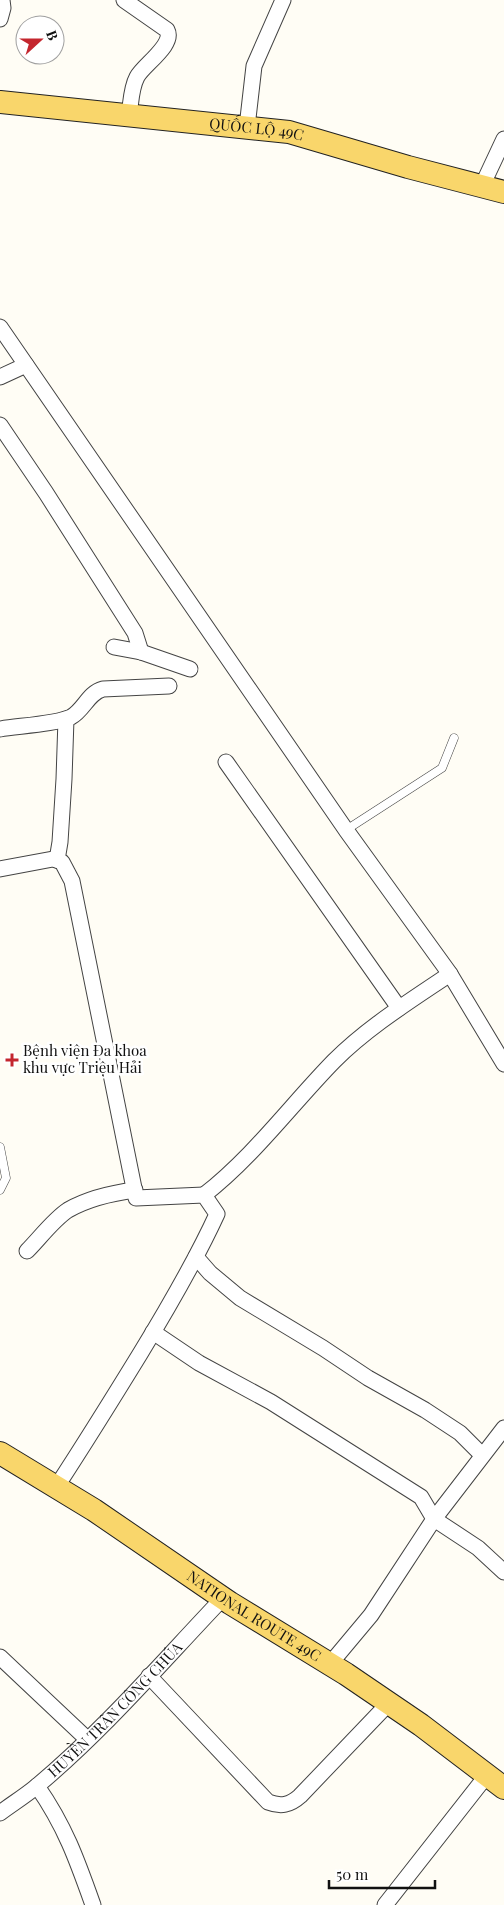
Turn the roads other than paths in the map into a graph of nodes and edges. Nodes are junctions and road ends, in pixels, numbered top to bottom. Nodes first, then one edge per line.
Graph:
1 (2, 0) edge
2 (124, 0) edge
3 (283, 0) edge
4 (0, 19) edge
5 (0, 104) edge
6 (129, 115) junction
7 (247, 127) junction
8 (504, 139) edge
9 (482, 186) junction
10 (504, 192) edge
11 (0, 327) edge
12 (26, 365) junction
13 (0, 377) edge
14 (0, 425) edge
15 (114, 647) dead end
16 (141, 652) junction
17 (190, 669) dead end
18 (169, 686) dead end
19 (66, 719) junction
20 (0, 729) edge
21 (454, 738) dead end
22 (226, 762) dead end
23 (346, 830) junction
24 (57, 860) junction
25 (0, 869) edge
26 (450, 974) junction
27 (399, 1008) junction
28 (504, 1064) edge
29 (0, 1147) edge
30 (0, 1190) edge
31 (135, 1190) junction
32 (204, 1195) junction
33 (27, 1251) dead end
34 (196, 1257) junction
35 (153, 1332) junction
36 (504, 1428) edge
37 (0, 1453) edge
38 (482, 1455) junction
39 (57, 1486) junction
40 (434, 1519) junction
41 (504, 1572) edge
42 (223, 1598) junction
43 (0, 1657) edge
44 (330, 1664) junction
45 (149, 1676) junction
46 (388, 1703) junction
47 (87, 1740) junction
48 (495, 1782) edge
49 (37, 1786) junction
50 (0, 1813) edge
51 (93, 1905) edge
52 (385, 1905) edge

1 - 4 street
2 - 6 street
3 - 7 street
5 - 6 main road, QUỐC LỘ 49C
6 - 7 main road, QUỐC LỘ 49C
7 - 9 main road, QUỐC LỘ 49C
8 - 9 street
9 - 10 main road, QUỐC LỘ 49C
11 - 12 street
12 - 13 street
12 - 23 street
14 - 16 street
15 - 16 street
16 - 17 street
18 - 19 street
19 - 20 street
19 - 24 street
21 - 23 lane
22 - 27 street
23 - 26 street
24 - 25 street
24 - 31 street
26 - 27 street
26 - 28 street
27 - 32 street
29 - 30 lane
31 - 32 street
31 - 33 street
32 - 34 street
34 - 35 street
34 - 38 street
35 - 39 street
35 - 40 street
36 - 38 street
37 - 39 main road, NATIONAL ROUTE 49C
38 - 40 street
39 - 42 main road, NATIONAL ROUTE 49C
40 - 41 street
40 - 44 street
42 - 44 main road, NATIONAL ROUTE 49C
42 - 45 street, HUYỀN TRÂN CÔNG CHÚA
43 - 47 street
44 - 46 main road, NATIONAL ROUTE 49C
45 - 46 street
45 - 47 street, HUYỀN TRÂN CÔNG CHÚA
46 - 48 main road, NATIONAL ROUTE 49C
47 - 49 street, HUYỀN TRÂN CÔNG CHÚA
48 - 52 street
49 - 50 street, HUYỀN TRÂN CÔNG CHÚA
49 - 51 street

